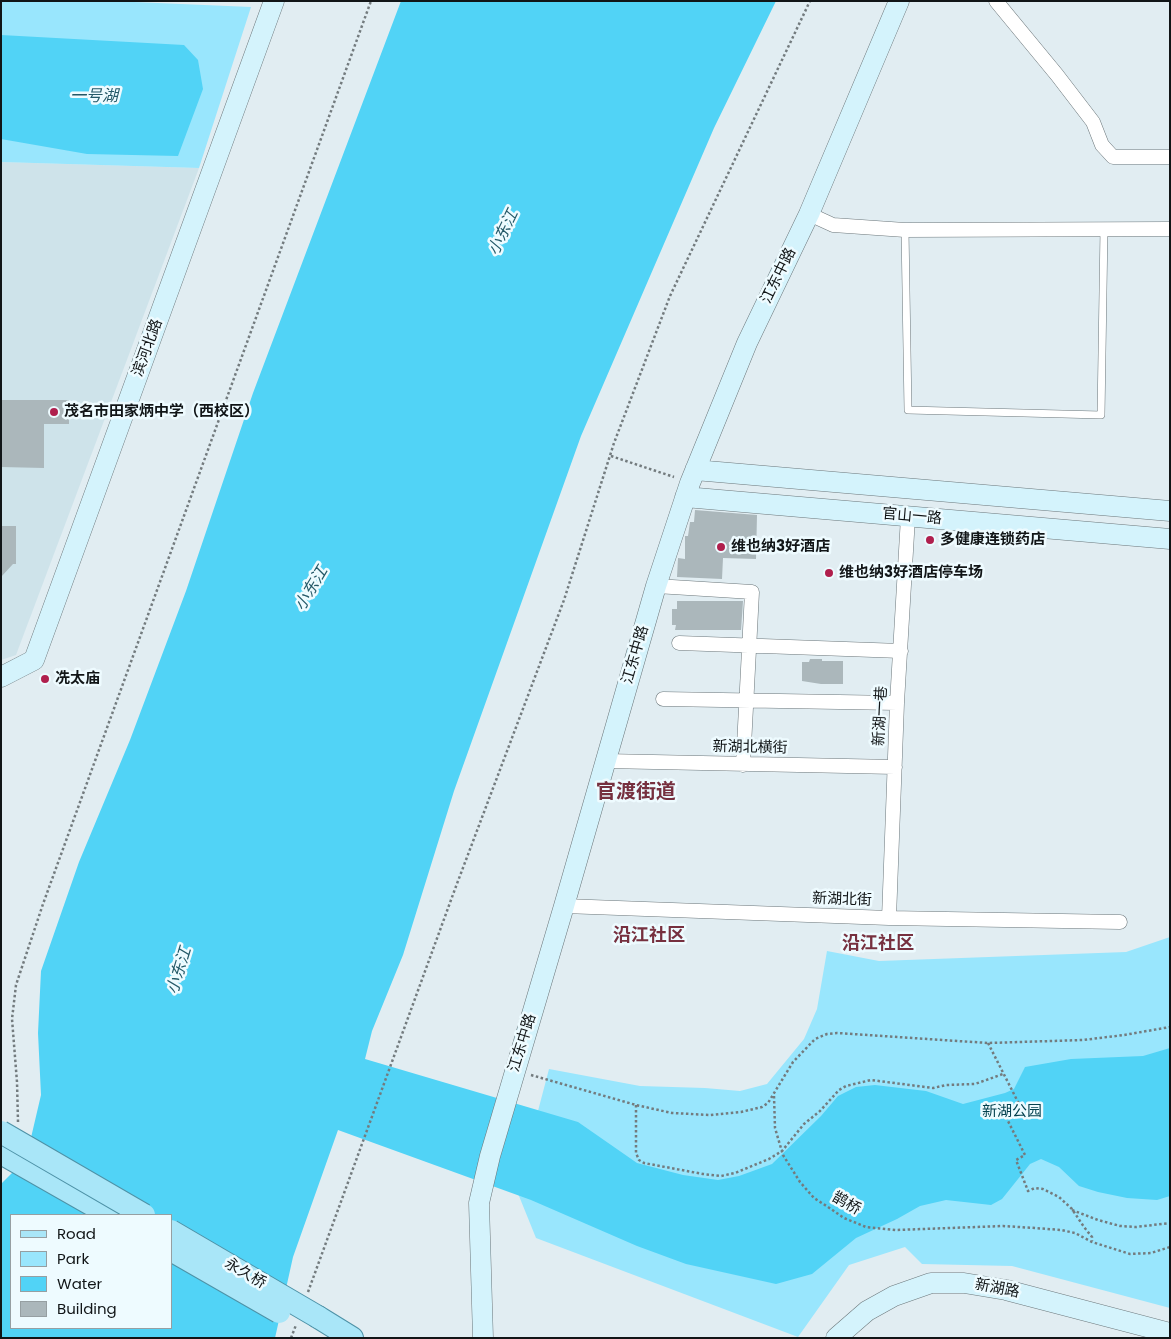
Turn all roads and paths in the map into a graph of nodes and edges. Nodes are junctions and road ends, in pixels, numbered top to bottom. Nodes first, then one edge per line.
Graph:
1 (274, 1) edge
2 (371, 1) edge
3 (810, 1) edge
4 (899, 1) edge
5 (996, 1) edge
6 (1170, 158) edge
7 (809, 214) junction
8 (1104, 229) junction
9 (1170, 229) edge
10 (906, 230) junction
11 (610, 456) junction
12 (790, 478) junction
13 (690, 483) junction
14 (787, 506) junction
15 (1170, 512) edge
16 (908, 517) junction
17 (1170, 539) edge
18 (656, 586) junction
19 (678, 643) dead end
20 (750, 646) junction
21 (901, 651) junction
22 (1, 677) edge
23 (662, 699) dead end
24 (748, 700) junction
25 (897, 703) junction
26 (605, 761) junction
27 (743, 765) junction
28 (895, 767) junction
29 (564, 906) junction
30 (889, 918) junction
31 (1120, 922) dead end
32 (1170, 1026) edge
33 (988, 1043) junction
34 (514, 1071) junction
35 (1003, 1074) junction
36 (774, 1094) junction
37 (636, 1106) junction
38 (10, 1128) edge
39 (1, 1153) edge
40 (782, 1153) junction
41 (1072, 1209) junction
42 (108, 1214) edge
43 (142, 1214) edge
44 (1170, 1223) edge
45 (172, 1232) edge
46 (1092, 1242) junction
47 (1170, 1247) edge
48 (172, 1251) edge
49 (311, 1321) edge
50 (1170, 1333) edge
51 (292, 1338) edge
52 (352, 1338) edge
53 (483, 1338) edge
54 (836, 1338) edge

1 - 22 street, 滨河北路
2 - 38 path
3 - 11 path
4 - 7 street, 江东中路
5 - 6 street
7 - 10 street
7 - 13 street, 江东中路
8 - 9 street
8 - 10 street
8 - 10 lane
11 - 13 path
11 - 49 path
12 - 13 street, 官山一路
12 - 14 street
12 - 15 street, 官山一路
13 - 14 street, 官山一路
13 - 18 street, 江东中路
14 - 16 street, 官山一路
16 - 17 street, 官山一路
16 - 21 street, 新湖一巷
18 - 20 street
18 - 26 street, 江东中路
19 - 20 street
20 - 21 street
20 - 24 street
21 - 25 street, 新湖一巷
23 - 24 street
24 - 25 street
24 - 27 street
25 - 28 street, 新湖一巷
26 - 27 street, 新湖北横街
26 - 29 street, 江东中路
27 - 28 street, 新湖北横街
28 - 30 street, 新湖一巷
29 - 30 street, 新湖北街
29 - 34 street, 江东中路
30 - 31 street, 新湖北街
32 - 33 path
33 - 35 path
33 - 36 path
34 - 37 path
34 - 53 street, 江东中路
35 - 40 path
35 - 41 path
36 - 37 path
36 - 40 path, 鹊桥
37 - 40 path
38 - 43 main road, bridge
39 - 42 main road
40 - 46 path, 鹊桥
41 - 44 path
41 - 46 path
45 - 49 main road, 永久桥, bridge
46 - 47 path, 鹊桥
48 - 49 main road, 永久桥, bridge
49 - 51 path
49 - 52 main road
50 - 54 street, 新湖路

